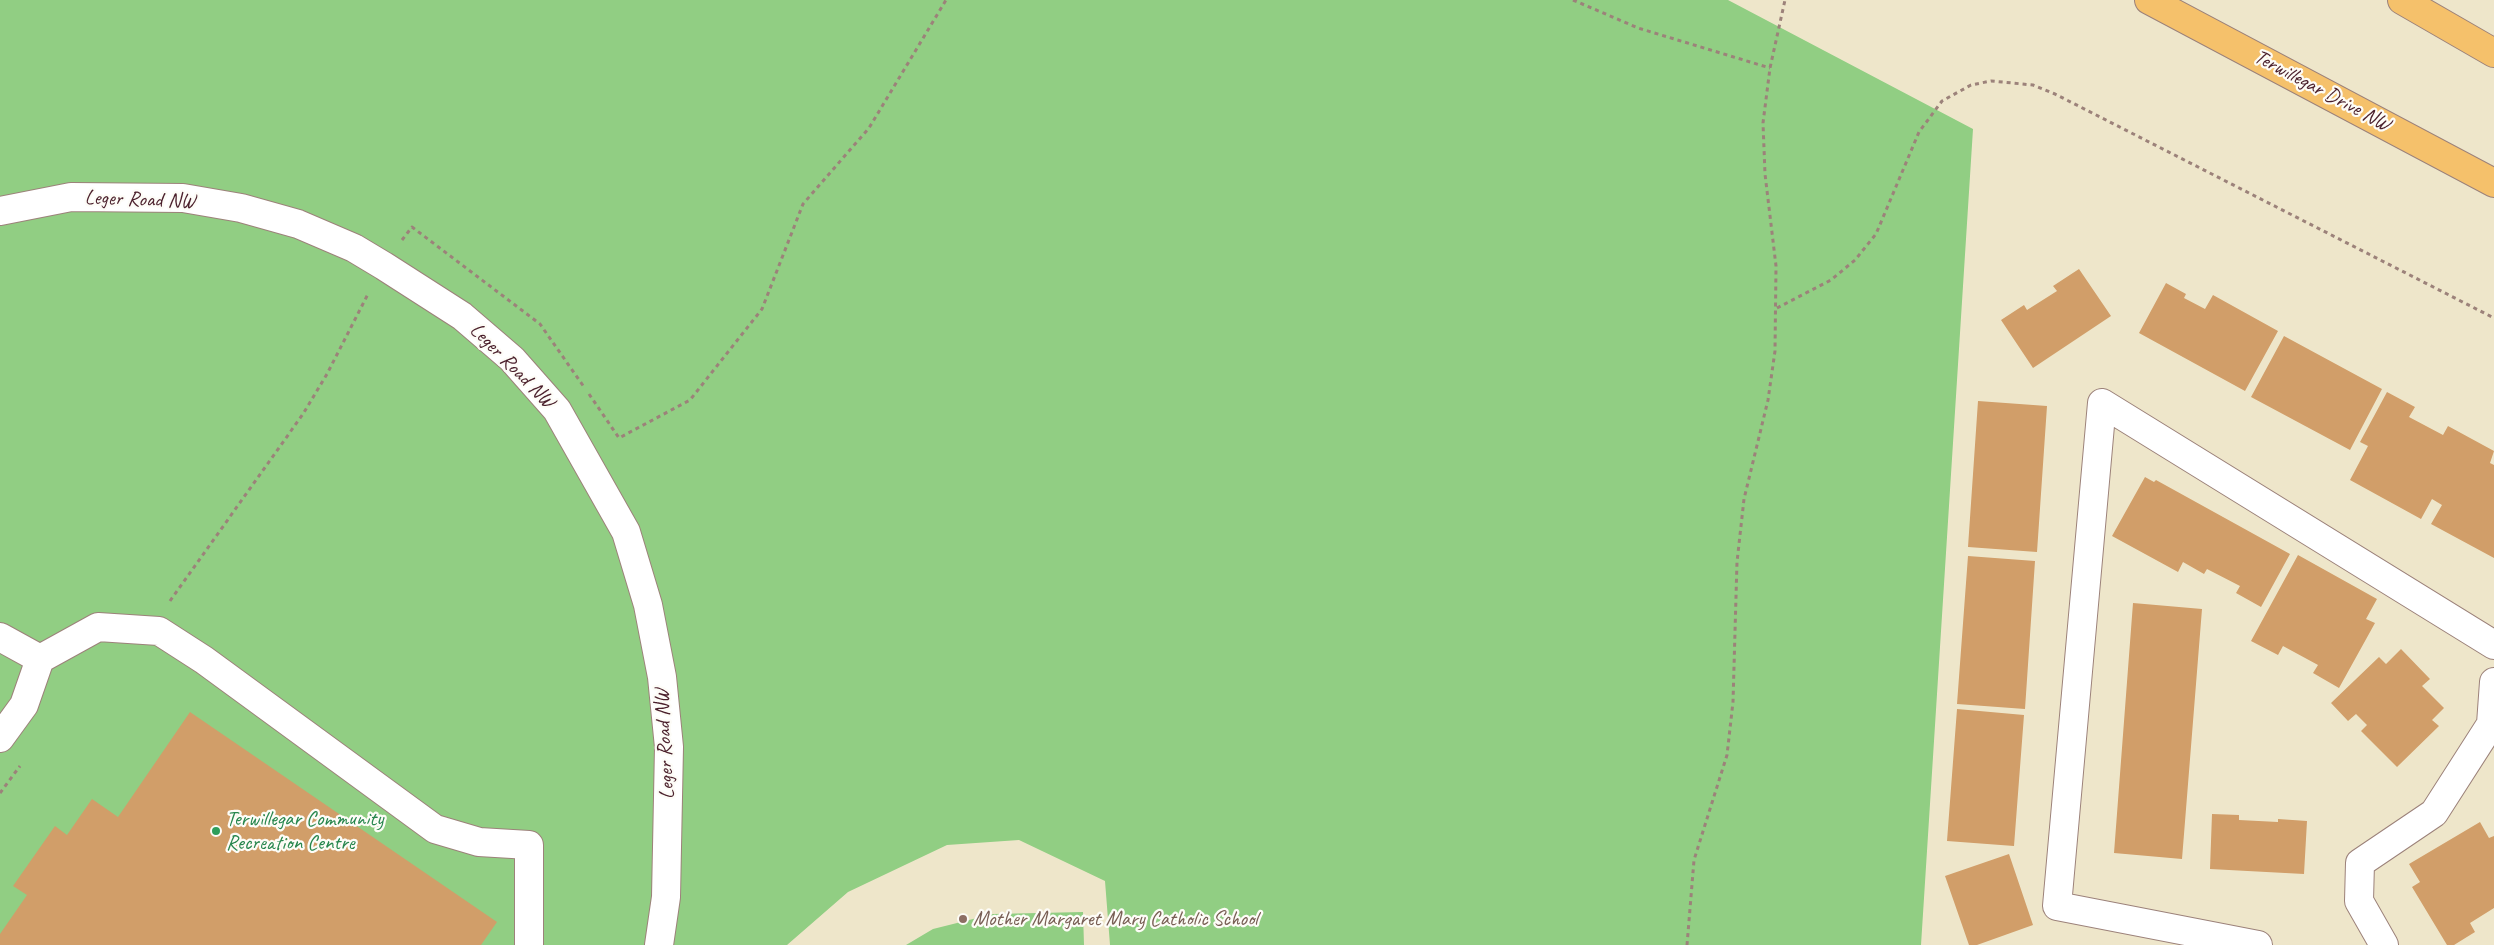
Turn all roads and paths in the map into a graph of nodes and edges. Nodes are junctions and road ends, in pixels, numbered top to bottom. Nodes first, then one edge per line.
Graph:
1 (946, 0) edge
2 (1573, 0) edge
3 (1785, 0) edge
4 (2150, 0) edge
5 (2402, 0) edge
6 (2494, 53) edge
7 (1770, 68) junction
8 (2494, 183) edge
9 (0, 211) edge
10 (412, 227) dead end
11 (384, 266) junction
12 (1777, 308) junction
13 (2494, 318) edge
14 (619, 438) dead end
15 (149, 630) junction
16 (0, 637) edge
17 (2494, 645) edge
18 (40, 659) junction
19 (2494, 682) edge
20 (0, 738) edge
21 (529, 945) edge
22 (659, 945) edge
23 (1686, 945) edge
24 (2258, 945) edge
25 (2384, 945) edge

1 - 14 path
2 - 7 path
3 - 7 path
4 - 8 main road, Terwillegar Drive NW
5 - 6 main road
7 - 12 path
9 - 11 street, Leger Road NW
10 - 11 path
11 - 15 path
11 - 22 street, Leger Road NW
12 - 13 path
12 - 23 path
15 - 18 street
15 - 21 street
16 - 18 street
17 - 24 street
18 - 20 street
19 - 25 street

